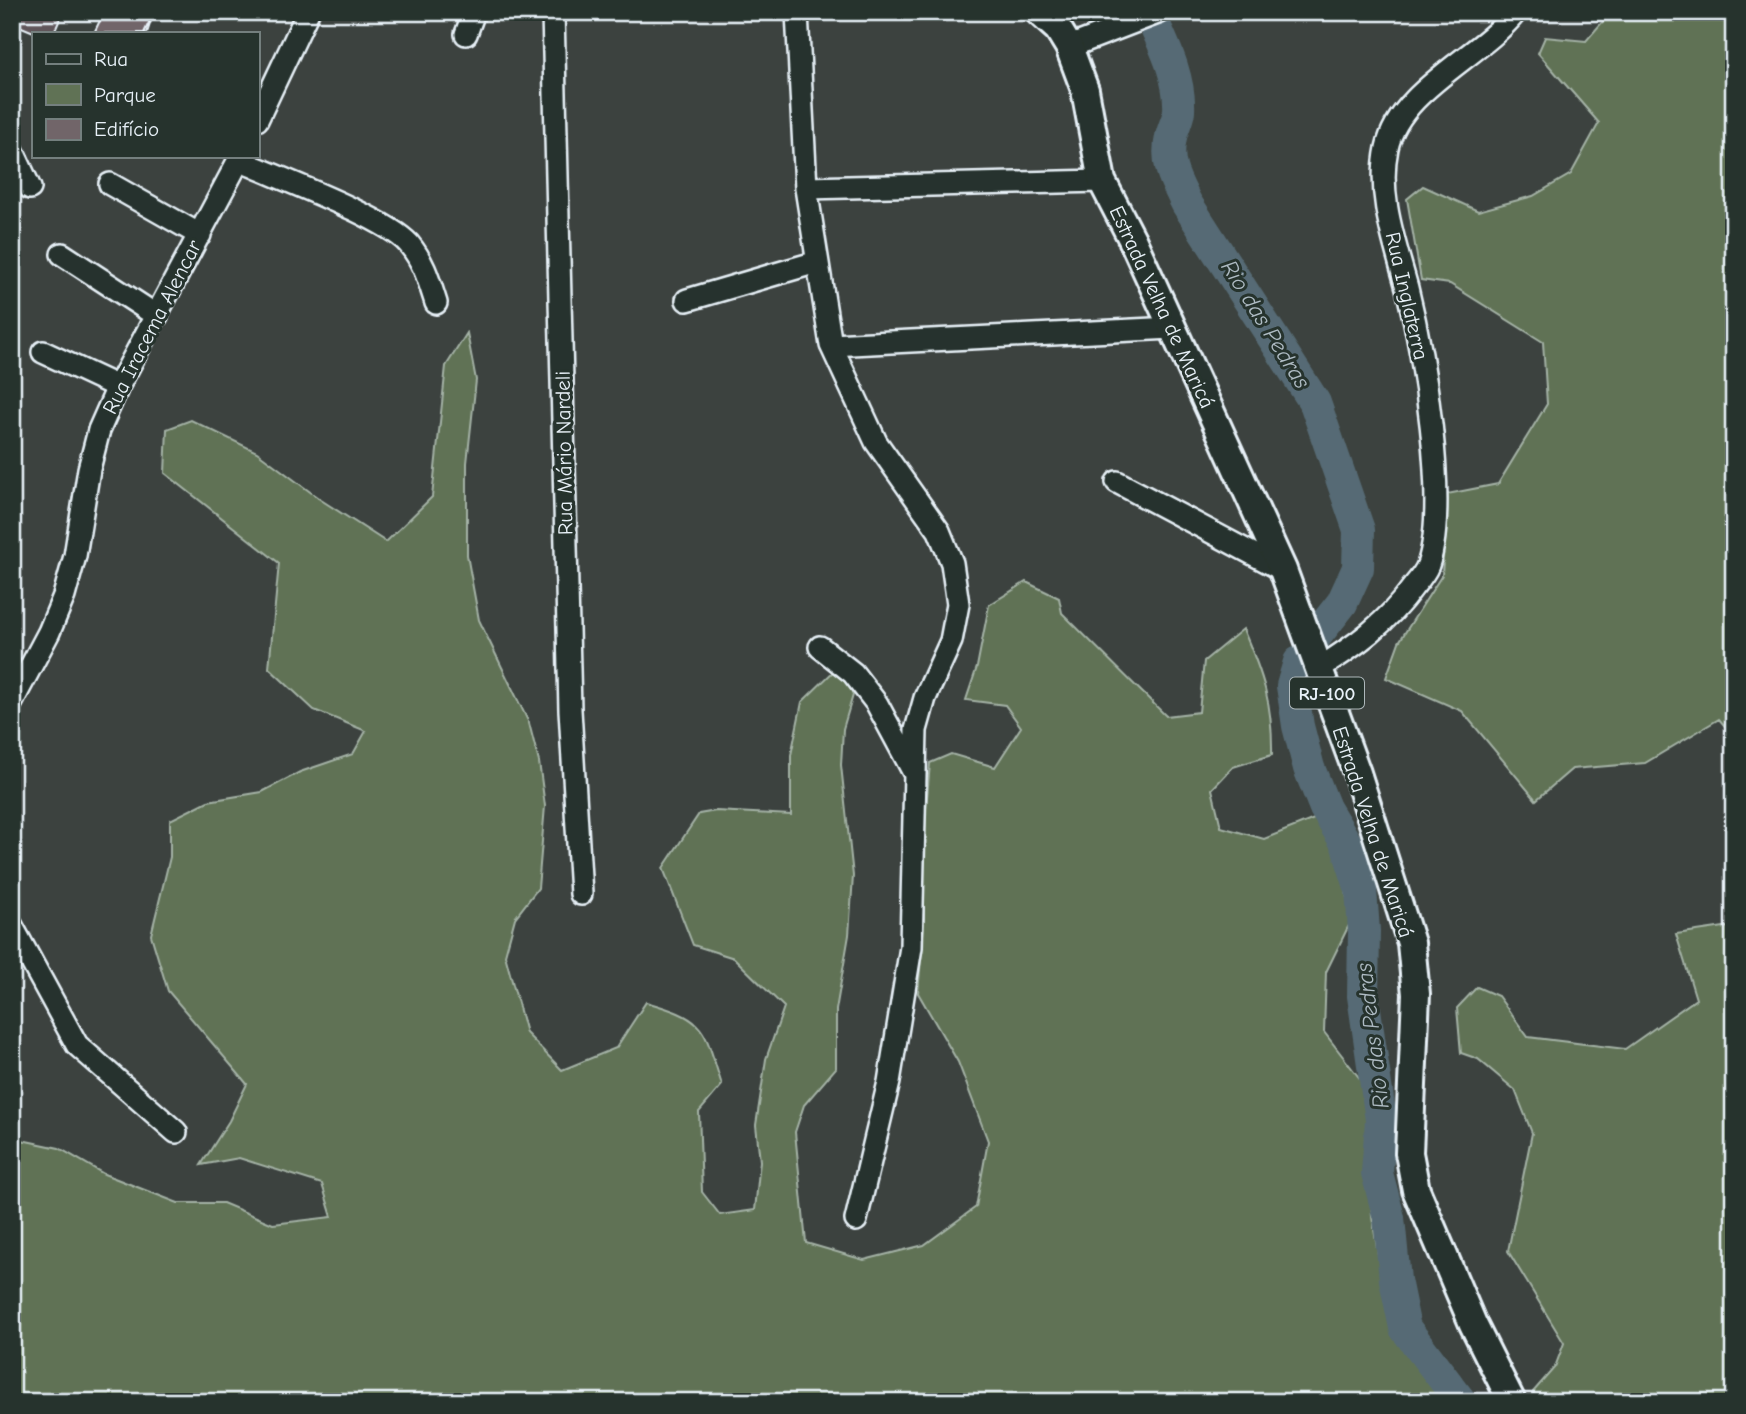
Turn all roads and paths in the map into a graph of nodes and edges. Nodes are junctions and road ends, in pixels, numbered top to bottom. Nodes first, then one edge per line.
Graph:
1 (308, 12) edge
2 (474, 12) edge
3 (553, 12) edge
4 (797, 12) edge
5 (1039, 12) edge
6 (1160, 12) edge
7 (1516, 12) edge
8 (466, 34) dead end
9 (1069, 47) junction
10 (259, 116) edge
11 (12, 149) edge
12 (239, 158) edge
13 (1101, 181) junction
14 (110, 184) dead end
15 (30, 188) dead end
16 (806, 188) junction
17 (200, 235) junction
18 (62, 254) dead end
19 (817, 262) junction
20 (687, 300) dead end
21 (436, 303) dead end
22 (157, 316) junction
23 (1174, 328) junction
24 (831, 345) junction
25 (43, 352) dead end
26 (118, 387) junction
27 (1117, 482) dead end
28 (1283, 570) junction
29 (820, 647) dead end
30 (1318, 668) junction
31 (12, 702) edge
32 (914, 773) junction
33 (581, 894) dead end
34 (12, 926) edge
35 (176, 1132) dead end
36 (856, 1220) dead end
37 (1512, 1402) edge

1 - 10 street
2 - 8 street
3 - 33 street, Rua Mário Nardeli
4 - 16 street
5 - 9 main road, Estrada Velha de Maricá / RJ-100
6 - 9 street
7 - 30 street, Rua Inglaterra
9 - 13 main road, Estrada Velha de Maricá / RJ-100
11 - 15 street
12 - 17 street, Rua Iracema Alencar
12 - 21 street
13 - 16 street
13 - 23 main road, Estrada Velha de Maricá / RJ-100
14 - 17 street
16 - 19 street
17 - 22 street, Rua Iracema Alencar
18 - 22 street
19 - 20 street
19 - 24 street
22 - 26 street, Rua Iracema Alencar
23 - 24 street
23 - 28 main road, Estrada Velha de Maricá / RJ-100
24 - 32 street
25 - 26 street
26 - 31 street, Rua Iracema Alencar
27 - 28 street
28 - 30 main road, Estrada Velha de Maricá / RJ-100
29 - 32 street
30 - 37 main road, Estrada Velha de Maricá / RJ-100
32 - 36 street
34 - 35 street

